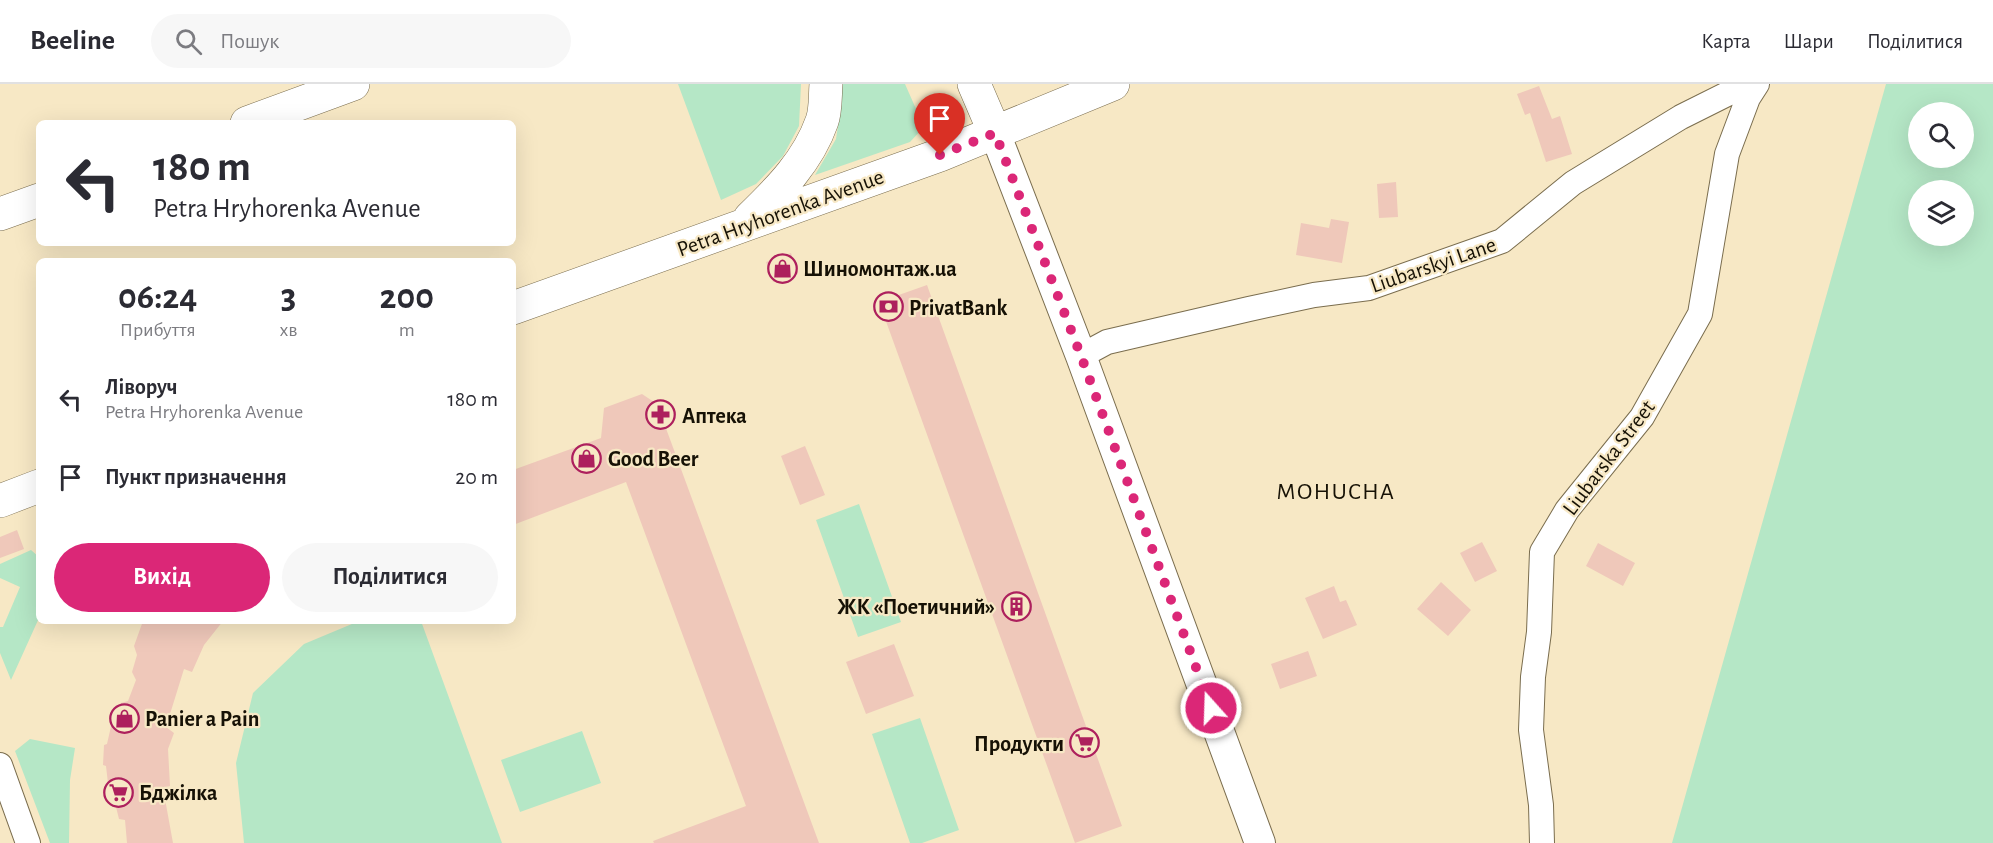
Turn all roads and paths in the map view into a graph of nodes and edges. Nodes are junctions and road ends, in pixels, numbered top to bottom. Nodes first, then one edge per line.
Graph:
1 (353, 84) edge
2 (826, 84) edge
3 (974, 84) edge
4 (1113, 84) edge
5 (1747, 84) edge
6 (1756, 84) edge
7 (255, 120) edge
8 (995, 133) junction
9 (36, 201) edge
10 (0, 214) edge
11 (742, 225) junction
12 (516, 307) edge
13 (1081, 356) junction
14 (36, 487) edge
15 (0, 501) edge
16 (0, 765) edge
17 (28, 843) edge
18 (1260, 843) edge
19 (1542, 843) edge

1 - 7 main road
2 - 11 main road
3 - 8 main road
4 - 8 main road, Petra Hryhorenka Avenue
5 - 13 street, Liubarskyi Lane
6 - 19 street, Liubarska Street
8 - 11 main road, Petra Hryhorenka Avenue
8 - 13 street
9 - 10 main road
11 - 12 main road, Petra Hryhorenka Avenue
13 - 18 street
14 - 15 main road
16 - 17 street

